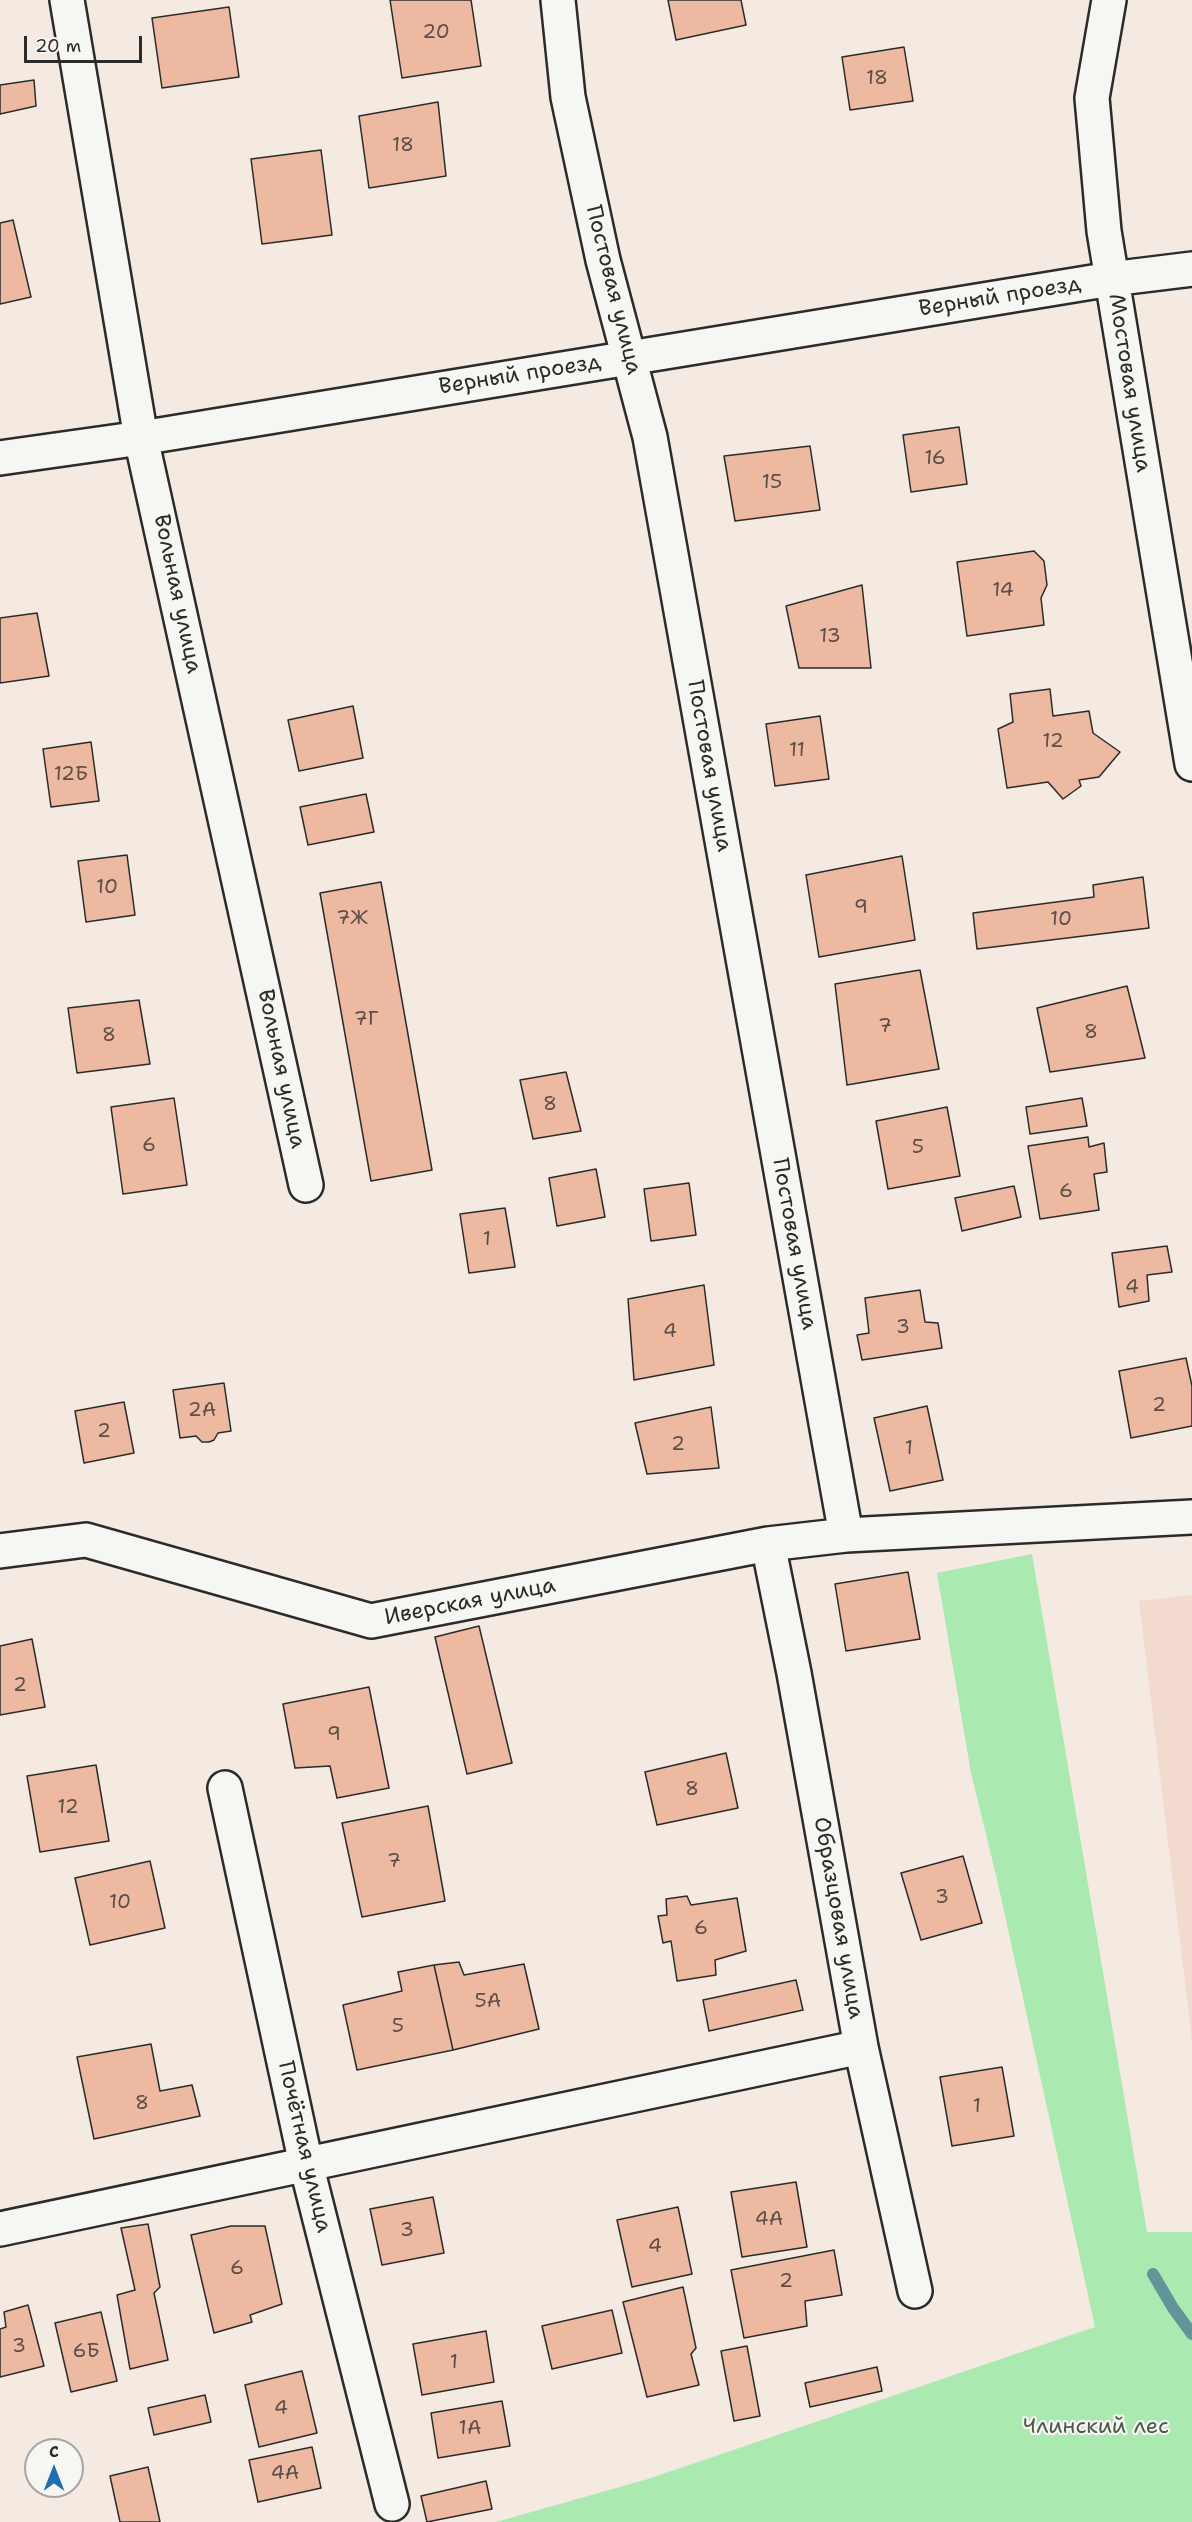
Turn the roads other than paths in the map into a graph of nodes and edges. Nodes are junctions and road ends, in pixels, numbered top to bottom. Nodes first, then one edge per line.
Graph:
1 (67, 0) edge
2 (558, 0) edge
3 (1108, 0) edge
4 (1192, 269) edge
5 (1111, 279) junction
6 (629, 357) junction
7 (141, 438) junction
8 (0, 458) edge
9 (1192, 764) edge
10 (306, 1185) dead end
11 (1192, 1517) edge
12 (846, 1535) junction
13 (768, 1544) junction
14 (0, 1551) edge
15 (225, 1788) dead end
16 (861, 2047) junction
17 (306, 2164) junction
18 (0, 2229) edge
19 (915, 2291) dead end
20 (392, 2504) dead end

1 - 7 street, Вольная улица
2 - 6 street, Постовая улица
3 - 5 street, Мостовая улица
4 - 5 street, Верный проезд
5 - 6 street, Верный проезд
5 - 9 street, Мостовая улица
6 - 7 street, Верный проезд
6 - 12 street, Постовая улица
7 - 8 street, Верный проезд
7 - 10 street, Вольная улица
11 - 12 street, Иверская улица
12 - 13 street, Иверская улица
13 - 14 street, Иверская улица
13 - 16 street, Образцовая улица
15 - 17 street, Почётная улица
16 - 17 street
16 - 19 street, Образцовая улица
17 - 18 street
17 - 20 street, Почётная улица

